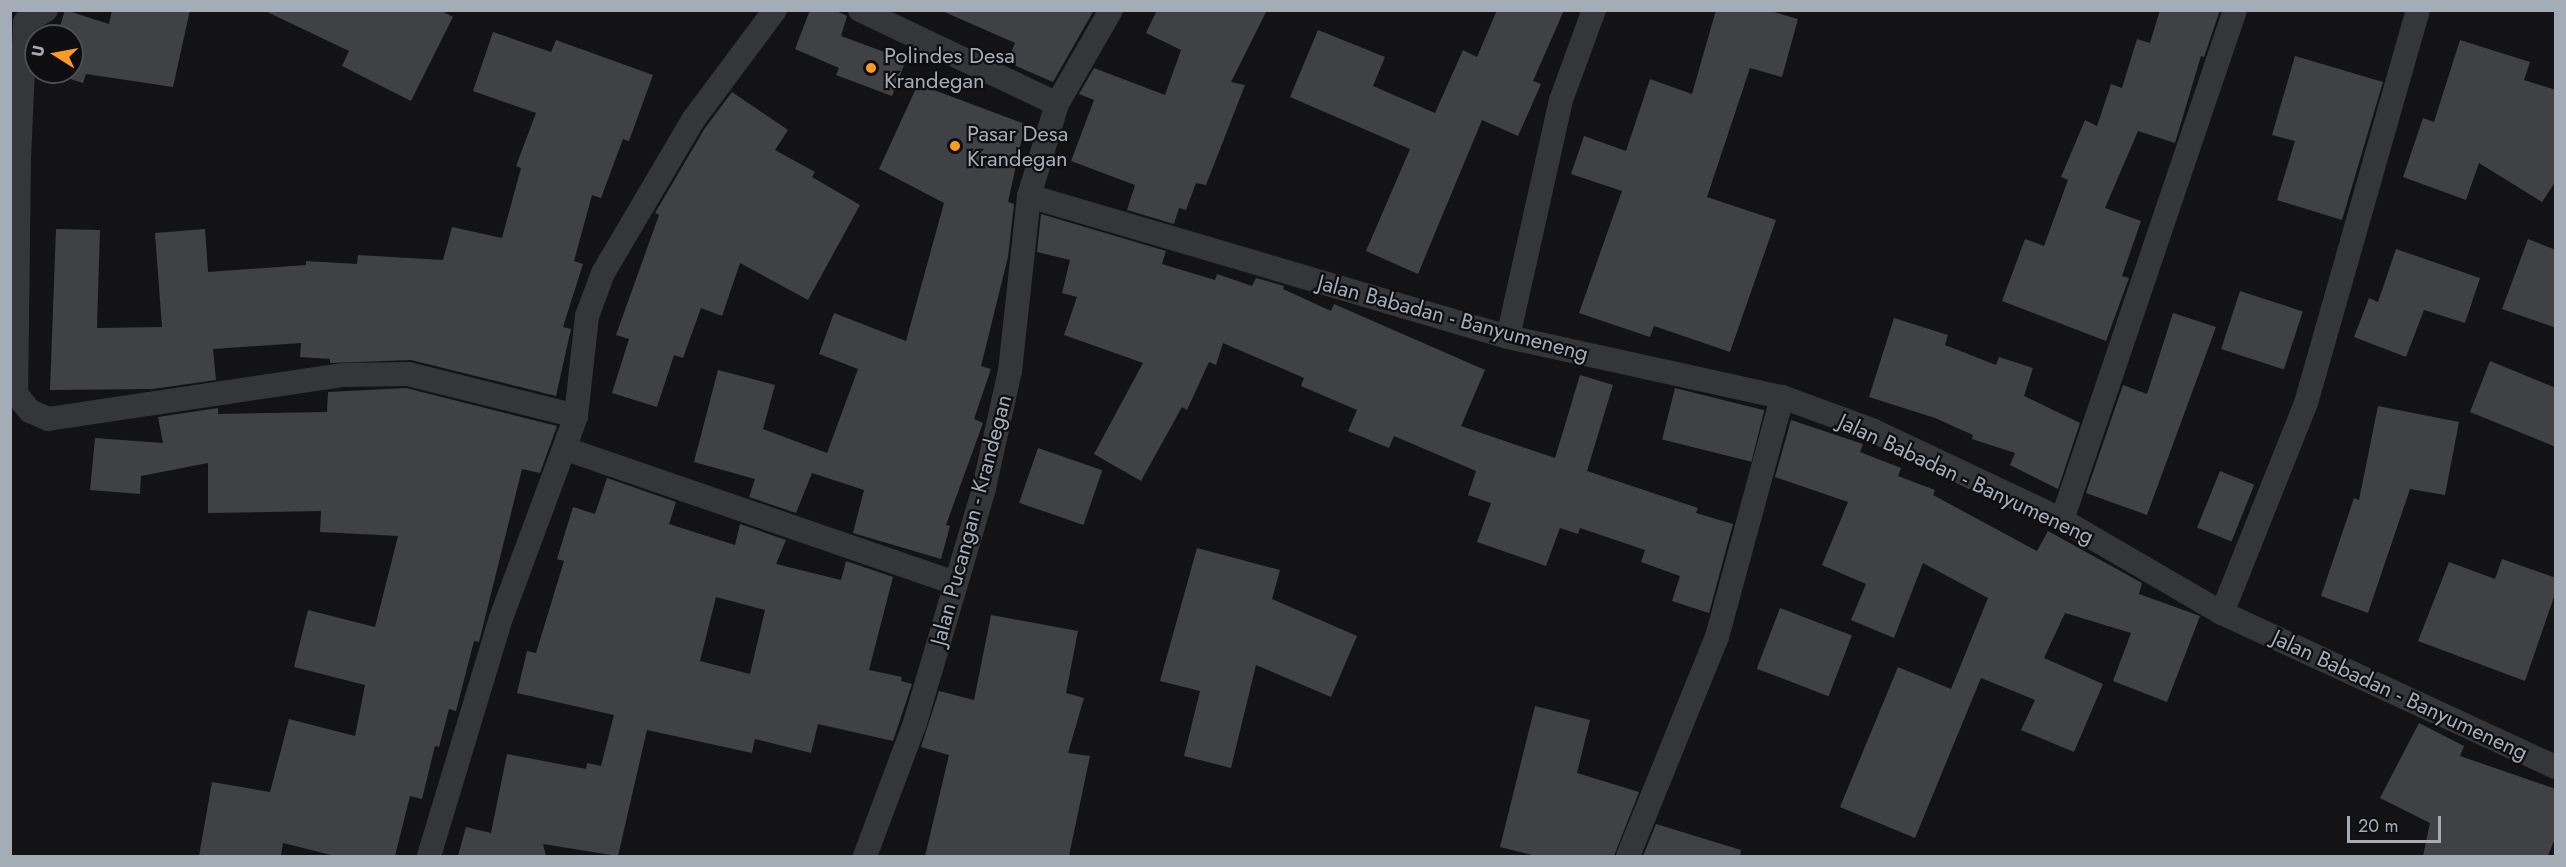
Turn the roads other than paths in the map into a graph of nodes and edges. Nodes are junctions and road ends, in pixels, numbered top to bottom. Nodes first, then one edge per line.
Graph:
1 (46, 10) edge
2 (775, 10) edge
3 (860, 10) edge
4 (1111, 10) edge
5 (1594, 10) edge
6 (2235, 10) edge
7 (2418, 10) edge
8 (1057, 104) junction
9 (1029, 196) junction
10 (1508, 338) junction
11 (1782, 397) junction
12 (576, 416) junction
13 (566, 449) junction
14 (2062, 520) junction
15 (955, 583) junction
16 (2222, 613) junction
17 (2556, 767) edge
18 (429, 856) edge
19 (864, 856) edge
20 (1628, 856) edge

1 - 12 street
2 - 12 street
3 - 8 street
4 - 8 street, Jalan Pucangan - Krandegan
5 - 10 street
6 - 14 street
7 - 16 street
8 - 9 street, Jalan Pucangan - Krandegan
9 - 10 street, Jalan Babadan - Banyumeneng
9 - 15 street, Jalan Pucangan - Krandegan
10 - 11 street, Jalan Babadan - Banyumeneng
11 - 14 street, Jalan Babadan - Banyumeneng
11 - 20 street
12 - 13 street
13 - 15 street
13 - 18 street
14 - 16 street, Jalan Babadan - Banyumeneng
15 - 19 street, Jalan Pucangan - Krandegan
16 - 17 street, Jalan Babadan - Banyumeneng

